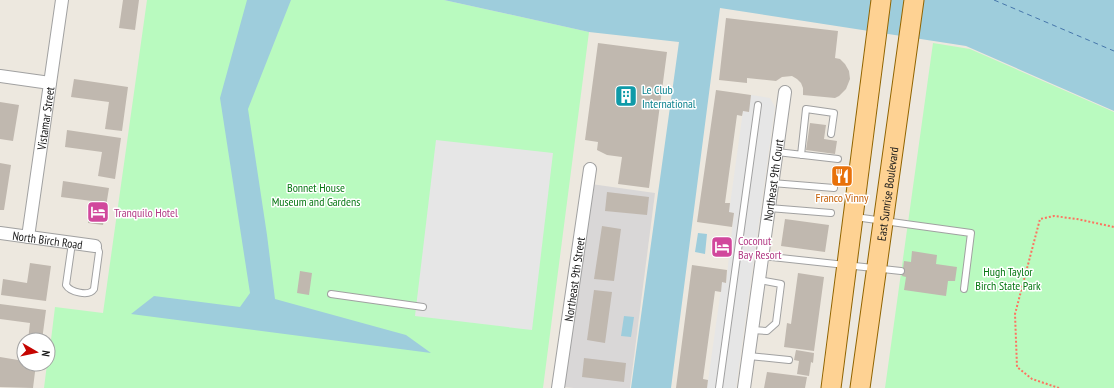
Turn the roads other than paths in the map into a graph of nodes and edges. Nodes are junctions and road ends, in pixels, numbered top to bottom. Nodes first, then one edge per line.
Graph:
1 (62, 0) edge
2 (881, 0) edge
3 (914, 0) edge
4 (0, 76) edge
5 (50, 83) junction
6 (785, 92) dead end
7 (758, 105) dead end
8 (831, 134) dead end
9 (777, 152) junction
10 (801, 155) junction
11 (838, 159) dead end
12 (590, 170) dead end
13 (772, 183) junction
14 (834, 188) dead end
15 (769, 208) junction
16 (832, 213) dead end
17 (853, 217) junction
18 (883, 221) junction
19 (0, 233) edge
20 (28, 237) junction
21 (72, 243) junction
22 (95, 246) joint
23 (762, 256) junction
24 (847, 264) junction
25 (877, 268) junction
26 (901, 272) dead end
27 (759, 280) junction
28 (964, 289) dead end
29 (331, 294) dead end
30 (423, 307) dead end
31 (752, 330) junction
32 (749, 356) junction
33 (789, 360) dead end
34 (558, 388) edge
35 (719, 388) edge
36 (744, 388) edge
37 (831, 388) edge
38 (860, 388) edge

1 - 5 street, Vistamar Street
2 - 17 main road
3 - 18 main road, East Sunrise Boulevard
4 - 5 street
5 - 20 street, Vistamar Street
6 - 9 street, Northeast 9th Court
7 - 35 lane
8 - 10 lane
9 - 10 lane
9 - 13 street, Northeast 9th Court
10 - 11 lane
12 - 34 street, Northeast 9th Street
13 - 14 lane
13 - 15 street, Northeast 9th Court
15 - 16 lane
15 - 23 street, Northeast 9th Court
17 - 18 lane
17 - 24 main road
18 - 25 main road, East Sunrise Boulevard
18 - 28 lane
19 - 20 street, North Birch Road
20 - 21 street, North Birch Road
21 - 22 street, North Birch Road
21 - 22 lane
23 - 24 lane
23 - 27 street, Northeast 9th Court
24 - 25 lane
24 - 37 main road
25 - 26 lane
25 - 38 main road, East Sunrise Boulevard
27 - 31 street, Northeast 9th Court
27 - 31 lane
29 - 30 lane
31 - 32 street, Northeast 9th Court
32 - 33 lane
32 - 36 street, Northeast 9th Court

